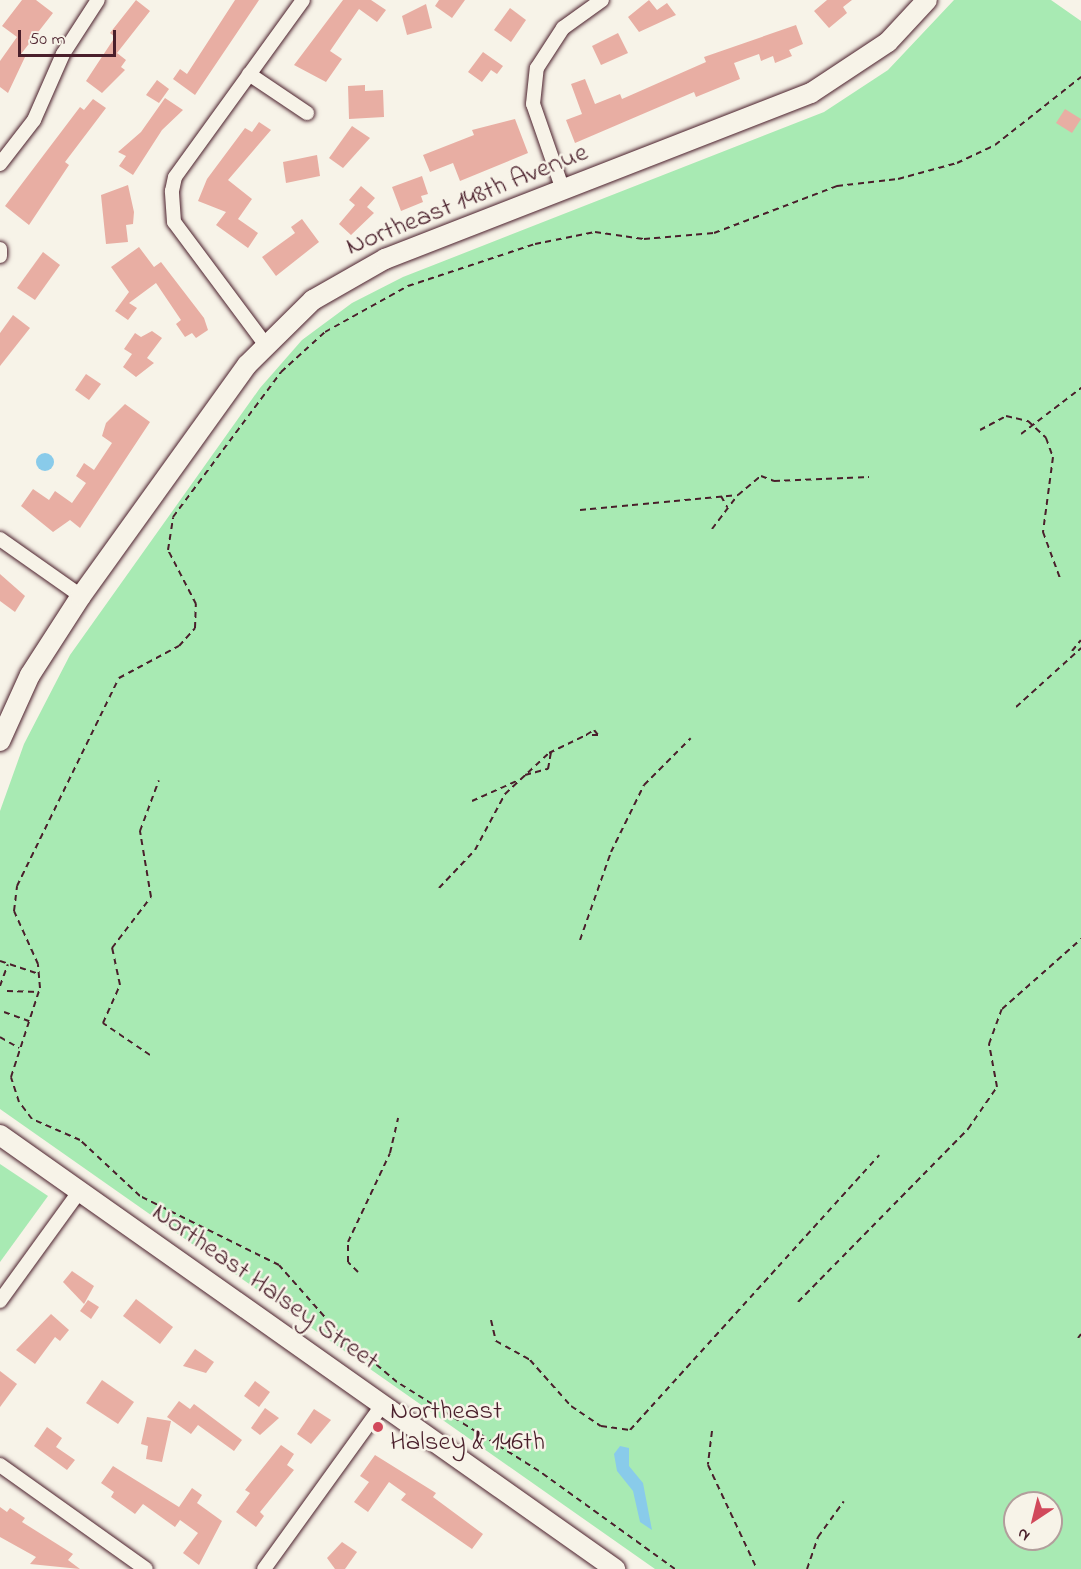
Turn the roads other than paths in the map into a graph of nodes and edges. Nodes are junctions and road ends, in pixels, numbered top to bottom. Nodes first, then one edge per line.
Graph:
1 (98, 0) edge
2 (303, 0) edge
3 (602, 0) edge
4 (927, 0) edge
5 (249, 74) junction
6 (307, 113) dead end
7 (0, 164) edge
8 (563, 190) junction
9 (265, 344) junction
10 (0, 539) edge
11 (81, 596) junction
12 (0, 741) edge
13 (0, 1134) edge
14 (81, 1189) junction
15 (0, 1301) edge
16 (383, 1404) junction
17 (0, 1465) edge
18 (146, 1569) edge
19 (264, 1569) edge
20 (615, 1569) edge

1 - 7 street
2 - 5 street
3 - 8 street
4 - 8 main road, Northeast 148th Avenue
5 - 6 street
5 - 9 street
8 - 9 main road, Northeast 148th Avenue
9 - 11 main road, Northeast 148th Avenue
10 - 11 street
11 - 12 main road, Northeast 148th Avenue
13 - 14 main road, Northeast Halsey Street
14 - 15 street
14 - 16 main road, Northeast Halsey Street
16 - 19 street
16 - 20 main road, Northeast Halsey Street
17 - 18 street

